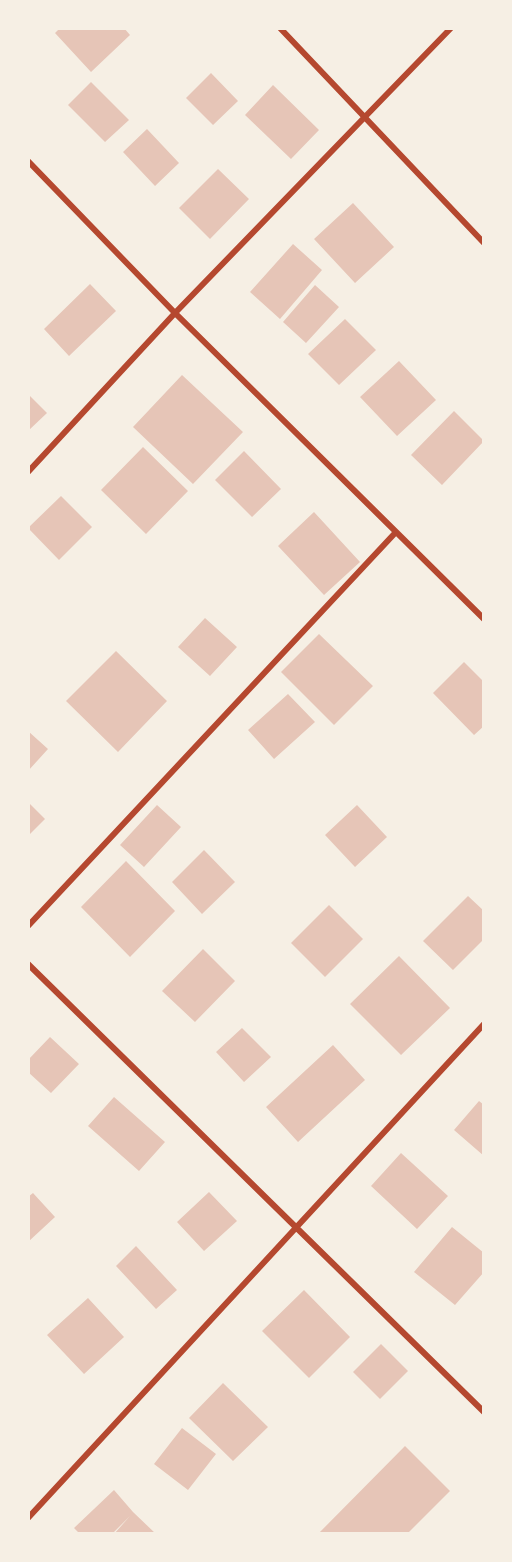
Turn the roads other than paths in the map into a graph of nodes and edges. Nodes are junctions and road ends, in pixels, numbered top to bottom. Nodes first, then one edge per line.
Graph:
1 (280, 28) edge
2 (452, 28) edge
3 (364, 120) junction
4 (28, 161) edge
5 (483, 243) edge
6 (176, 313) junction
7 (28, 472) edge
8 (396, 532) junction
9 (483, 619) edge
10 (28, 926) edge
11 (28, 964) edge
12 (483, 1024) edge
13 (294, 1228) junction
14 (483, 1413) edge
15 (28, 1518) edge

1 - 3 street
2 - 3 street
3 - 5 street
3 - 6 street
4 - 6 street
6 - 7 street
6 - 8 street
8 - 9 street
8 - 10 street
11 - 13 street
12 - 13 street
13 - 14 street
13 - 15 street

